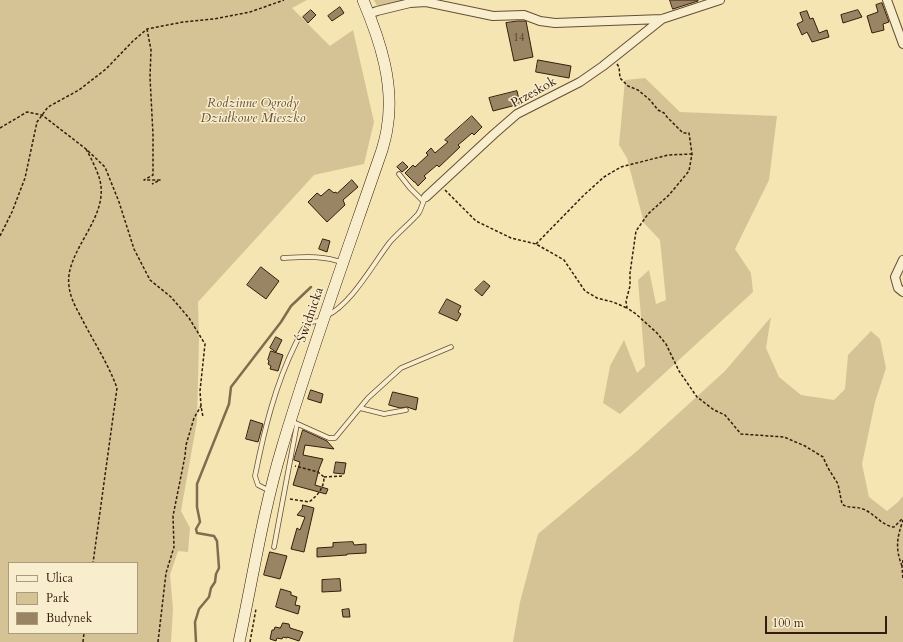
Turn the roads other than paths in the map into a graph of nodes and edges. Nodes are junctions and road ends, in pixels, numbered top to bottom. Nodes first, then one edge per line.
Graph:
1 (363, 0) edge
2 (720, 0) edge
3 (887, 0) edge
4 (369, 14) junction
5 (662, 19) junction
6 (903, 44) edge
7 (398, 174) dead end
8 (424, 199) junction
9 (283, 258) dead end
10 (903, 260) edge
11 (343, 263) junction
12 (903, 292) edge
13 (324, 319) junction
14 (451, 347) dead end
15 (360, 408) junction
16 (406, 410) dead end
17 (294, 422) junction
18 (271, 492) junction
19 (274, 547) dead end
20 (239, 642) edge

1 - 4 main road, Świdnicka
2 - 5 street, Przeskok
3 - 6 street
4 - 5 street, Przeskok
4 - 11 main road, Świdnicka
5 - 8 street, Przeskok
7 - 8 lane
8 - 13 lane
9 - 11 lane
10 - 12 street
11 - 13 main road, Świdnicka
13 - 17 main road, Świdnicka
13 - 18 lane
14 - 15 lane
15 - 16 lane
15 - 17 lane
17 - 18 main road, Świdnicka
17 - 19 lane
18 - 20 main road, Świdnicka

